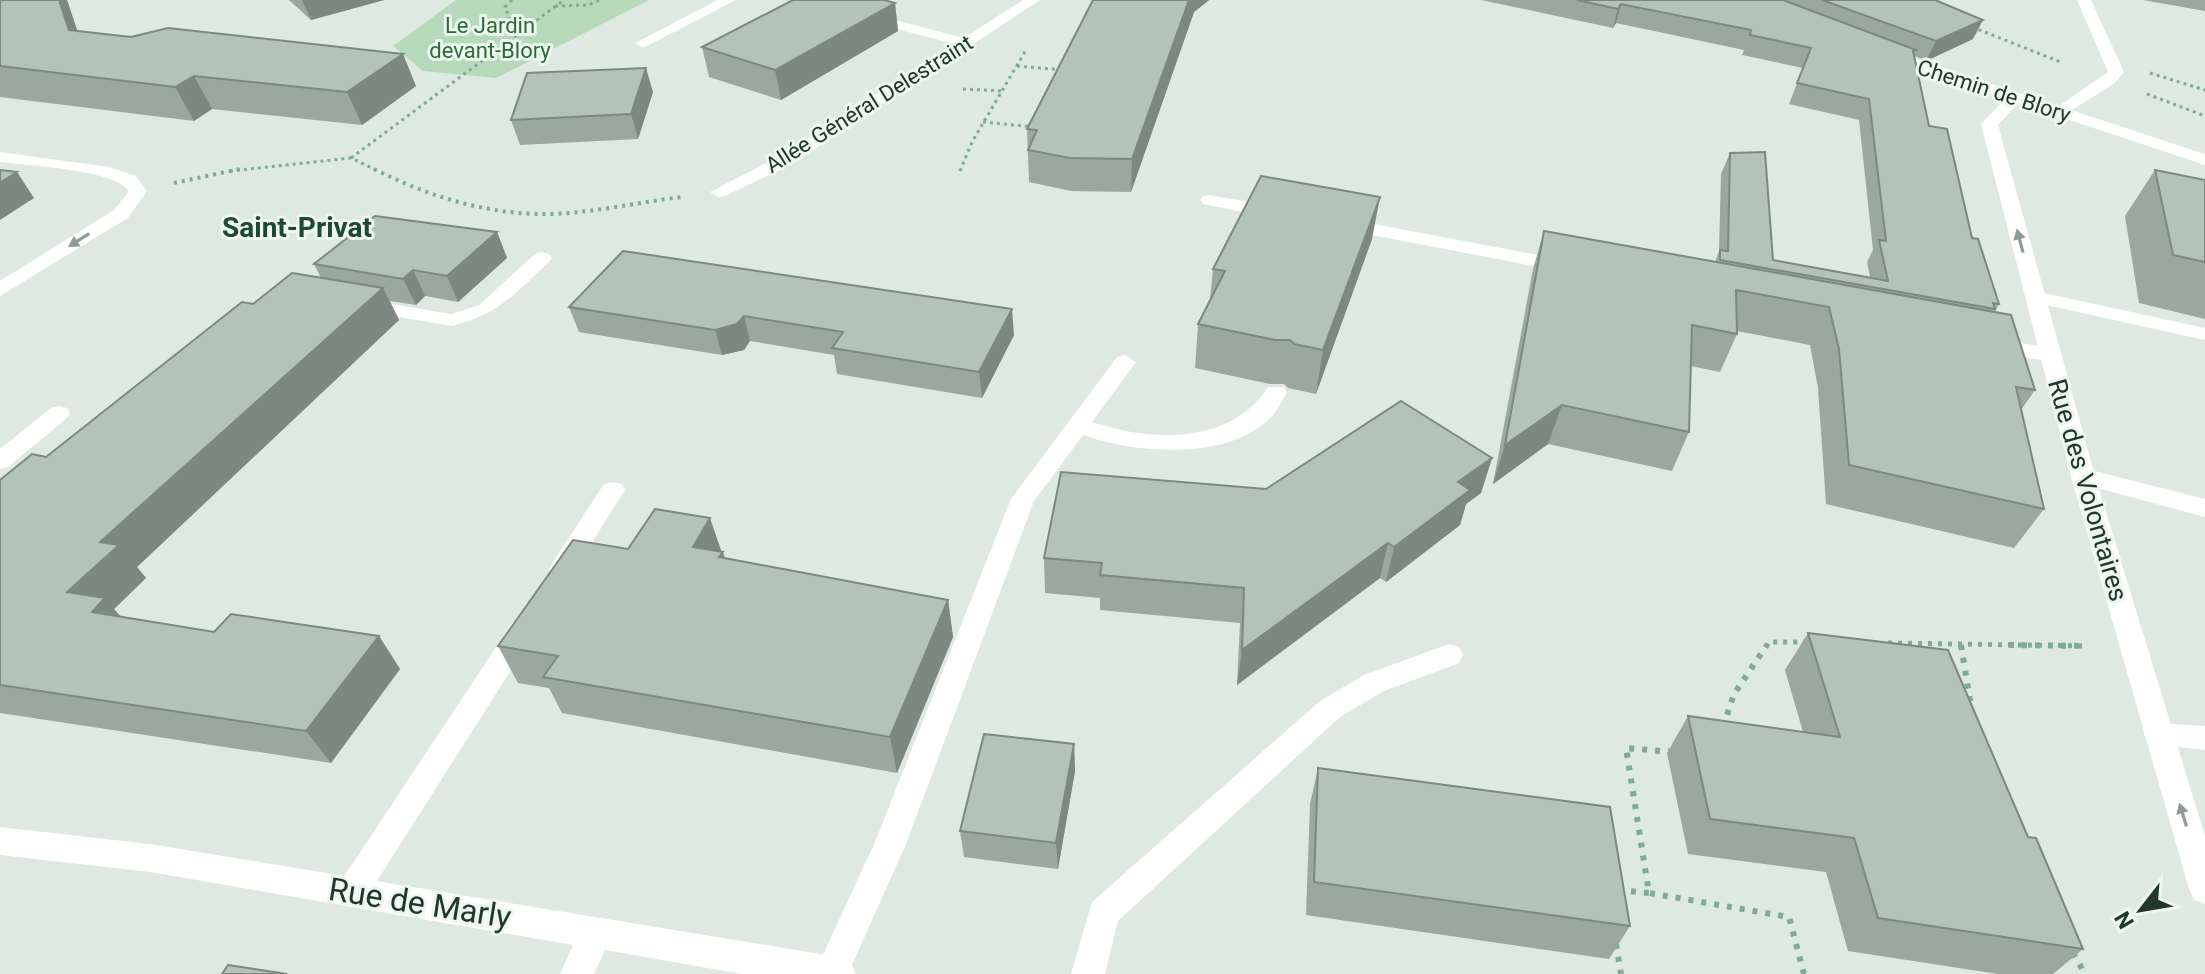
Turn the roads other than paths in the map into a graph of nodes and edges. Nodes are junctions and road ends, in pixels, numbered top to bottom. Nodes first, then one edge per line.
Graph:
1 (729, 0) edge
2 (1033, 0) edge
3 (2084, 0) edge
4 (847, 12) edge
5 (642, 43) dead end
6 (966, 43) junction
7 (1867, 47) edge
8 (2015, 98) junction
9 (2059, 113) junction
10 (0, 157) edge
11 (2205, 160) edge
12 (719, 192) road end
13 (1209, 200) dead end
14 (542, 258) dead end
15 (1583, 269) edge
16 (0, 290) edge
17 (2035, 297) junction
18 (343, 301) edge
19 (2205, 334) edge
20 (1969, 340) edge
21 (2051, 355) junction
22 (1125, 362) dead end
23 (1276, 392) dead end
24 (59, 413) dead end
25 (1078, 425) junction
26 (0, 461) edge
27 (2083, 476) junction
28 (613, 490) dead end
29 (2205, 508) edge
30 (1449, 655) dead end
31 (2159, 735) junction
32 (2205, 738) edge
33 (0, 841) edge
34 (2205, 889) edge
35 (352, 892) junction
36 (596, 932) junction
37 (835, 973) edge
38 (577, 974) edge
39 (1088, 974) edge

1 - 5 street
2 - 6 street, Allée Général Delestraint
3 - 9 street
4 - 6 street
6 - 12 street, Allée Général Delestraint
7 - 8 street, Chemin de Blory
8 - 9 street, Chemin de Blory
17 -> 8 street, Rue des Volontaires
9 - 11 street, Chemin de Blory
10 -> 16 street
13 - 15 street
14 - 18 street
17 - 19 street
17 - 21 street, Rue des Volontaires
20 - 21 street
21 - 27 street, Rue des Volontaires
22 - 25 street
23 - 25 street
24 - 26 street
25 - 37 street
27 - 29 street
27 - 31 street, Rue des Volontaires
28 - 35 street
30 - 39 street
31 - 32 street
34 -> 31 street, Rue des Volontaires
33 - 35 street, Rue de Marly
35 - 36 street, Rue de Marly
36 - 37 street, Rue de Marly
36 - 38 street

